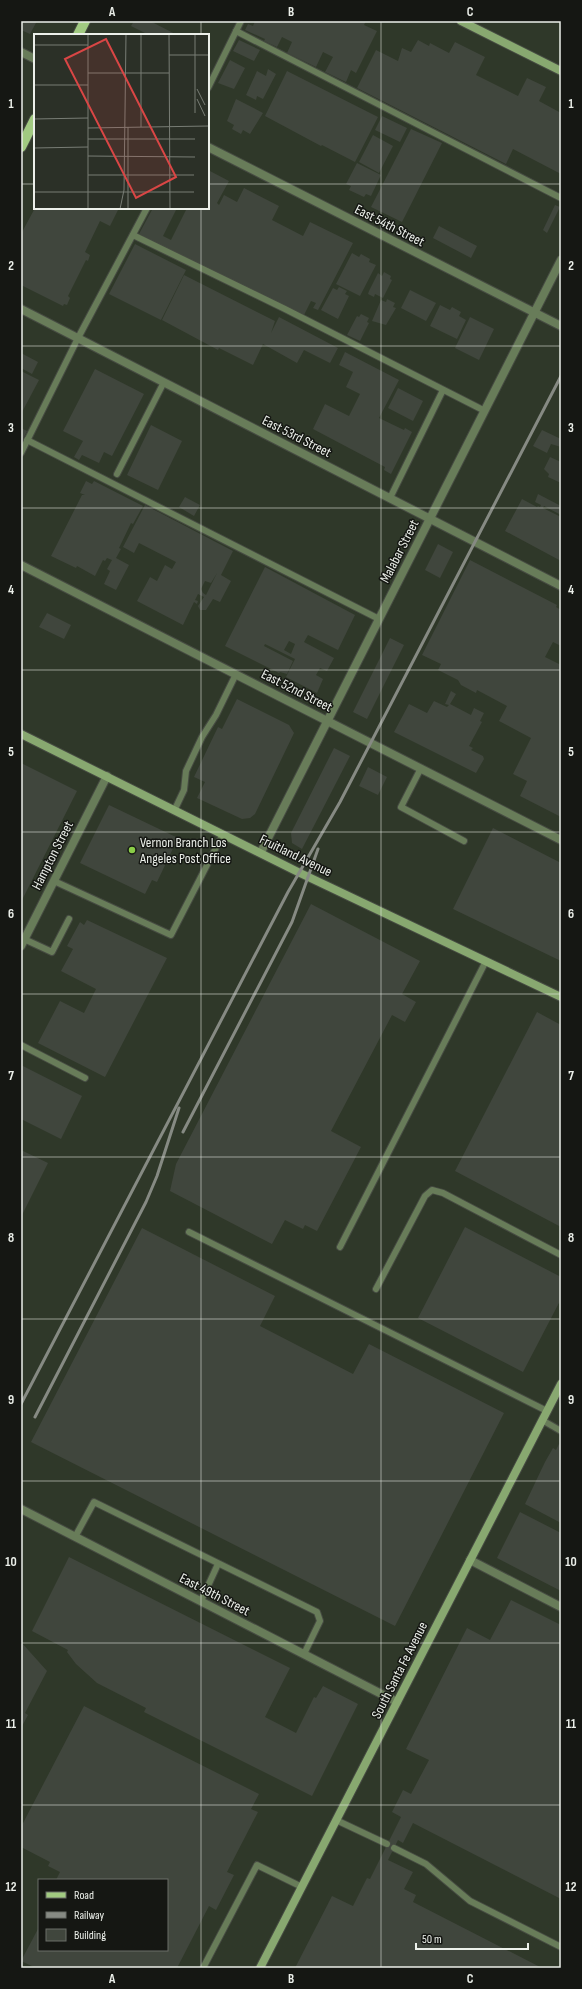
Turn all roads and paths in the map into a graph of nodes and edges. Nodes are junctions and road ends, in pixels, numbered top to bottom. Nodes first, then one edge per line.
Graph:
1 (85, 21) edge
2 (241, 21) edge
3 (461, 21) edge
4 (236, 31) junction
5 (78, 34) edge
6 (21, 52) edge
7 (34, 58) edge
8 (561, 71) edge
9 (209, 86) edge
10 (34, 121) edge
11 (21, 147) edge
12 (209, 148) edge
13 (561, 198) edge
14 (146, 209) edge
15 (133, 235) junction
16 (561, 260) edge
17 (21, 309) edge
18 (535, 312) junction
19 (561, 326) edge
20 (78, 338) junction
21 (164, 382) junction
22 (443, 390) junction
23 (485, 411) junction
24 (27, 440) junction
25 (21, 453) edge
26 (117, 474) dead end
27 (390, 498) junction
28 (430, 519) junction
29 (21, 565) edge
30 (561, 586) edge
31 (379, 619) junction
32 (236, 674) junction
33 (328, 721) junction
34 (21, 734) edge
35 (421, 768) junction
36 (107, 776) junction
37 (175, 810) junction
38 (223, 834) junction
39 (464, 840) dead end
40 (561, 840) edge
41 (261, 852) junction
42 (54, 881) junction
43 (69, 919) dead end
44 (23, 943) edge
45 (486, 961) junction
46 (561, 997) edge
47 (21, 1045) edge
48 (85, 1078) dead end
49 (189, 1232) dead end
50 (340, 1246) dead end
51 (561, 1255) edge
52 (376, 1289) dead end
53 (561, 1384) edge
54 (547, 1411) junction
55 (542, 1420) junction
56 (561, 1431) edge
57 (21, 1509) edge
58 (75, 1537) junction
59 (470, 1560) junction
60 (218, 1564) junction
61 (201, 1601) junction
62 (561, 1607) edge
63 (304, 1654) junction
64 (398, 1702) junction
65 (336, 1820) junction
66 (387, 1844) dead end
67 (394, 1848) dead end
68 (302, 1887) junction
69 (561, 1947) edge
70 (204, 1968) edge
71 (260, 1968) edge

1 - 5 main road
2 - 4 lane
3 - 8 street
4 - 9 lane
4 - 13 lane
6 - 7 street
10 - 11 main road
12 - 18 street, East 54th Street
14 - 15 lane
15 - 20 lane
15 - 22 lane
16 - 18 street, Malabar Street
17 - 20 street, East 53rd Street
18 - 19 street, East 54th Street
18 - 23 street, Malabar Street
20 - 21 street, East 53rd Street
20 - 24 lane
21 - 26 lane
21 - 27 street, East 53rd Street
22 - 23 lane
22 - 27 lane
23 - 28 street, Malabar Street
24 - 25 lane
24 - 31 lane
27 - 28 street, East 53rd Street
28 - 30 street, East 53rd Street
28 - 31 street, Malabar Street
29 - 32 street, East 52nd Street
31 - 33 street, Malabar Street
32 - 33 street, East 52nd Street
32 - 37 lane
33 - 35 street, East 52nd Street
33 - 41 street, Malabar Street
34 - 36 street, Fruitland Avenue
35 - 39 lane
35 - 40 street, East 52nd Street
36 - 37 street, Fruitland Avenue
36 - 42 street, Hampton Street
37 - 38 street, Fruitland Avenue
38 - 41 street, Fruitland Avenue
38 - 42 lane
41 - 45 street, Fruitland Avenue
42 - 44 street, Hampton Street
43 - 44 lane
45 - 46 street, Fruitland Avenue
45 - 50 lane
47 - 48 lane
49 - 54 lane
51 - 52 lane
53 - 54 street, South Santa Fe Avenue
54 - 55 street, South Santa Fe Avenue
55 - 56 lane
55 - 59 street, South Santa Fe Avenue
57 - 58 street, East 49th Street
58 - 60 lane
58 - 61 street, East 49th Street
59 - 62 street
59 - 64 street, South Santa Fe Avenue
60 - 61 lane
60 - 63 lane
61 - 63 street, East 49th Street
63 - 64 street, East 49th Street
64 - 65 street, South Santa Fe Avenue
65 - 66 lane
65 - 68 street, South Santa Fe Avenue
67 - 69 lane
68 - 70 lane
68 - 71 street, South Santa Fe Avenue

